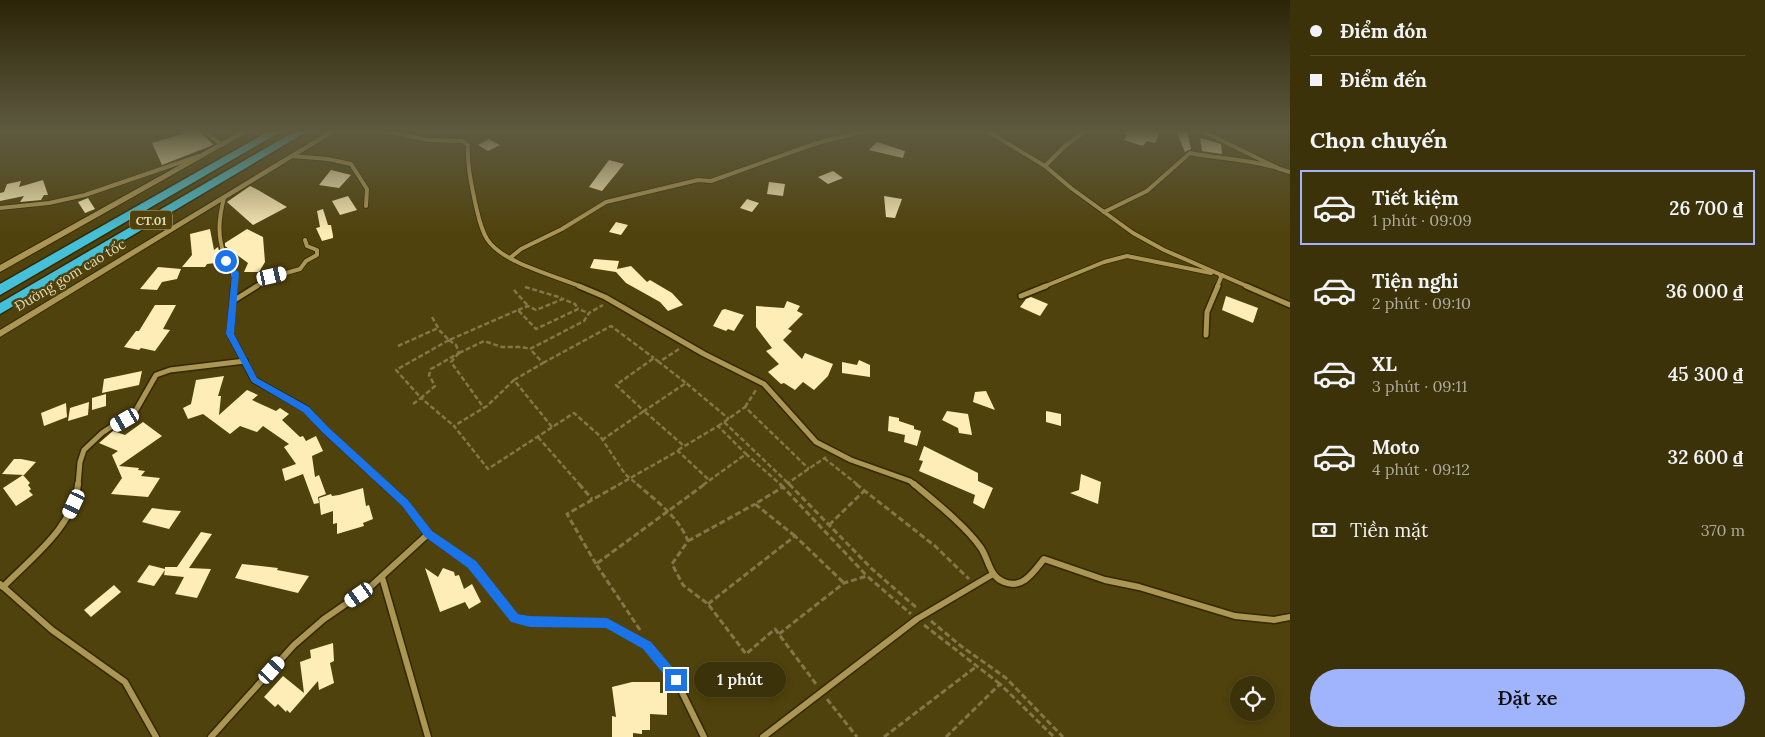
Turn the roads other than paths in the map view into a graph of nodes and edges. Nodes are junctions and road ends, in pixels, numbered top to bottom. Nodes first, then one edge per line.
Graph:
1 (172, 165) edge
2 (186, 165) edge
3 (218, 165) edge
4 (244, 165) edge
5 (277, 165) edge
6 (352, 165) edge
7 (467, 165) edge
8 (755, 165) edge
9 (1176, 165) edge
10 (1270, 165) edge
11 (1273, 165) edge
12 (1045, 166) edge
13 (1280, 169) junction
14 (1290, 172) edge
15 (224, 198) junction
16 (366, 206) dead end
17 (0, 208) edge
18 (1104, 212) junction
19 (304, 240) dead end
20 (510, 258) junction
21 (0, 269) edge
22 (1222, 275) junction
23 (0, 290) edge
24 (1021, 296) dead end
25 (233, 301) junction
26 (1290, 305) edge
27 (0, 309) edge
28 (0, 334) edge
29 (1206, 335) dead end
30 (244, 361) junction
31 (428, 534) junction
32 (993, 574) junction
33 (382, 577) junction
34 (1, 586) edge
35 (1290, 616) edge
36 (156, 737) edge
37 (211, 737) edge
38 (428, 737) edge
39 (704, 737) edge
40 (763, 737) edge

1 - 17 street
2 - 21 main road
3 - 23 highway, CT.01
4 - 27 highway, CT.01
5 - 15 main road, Đường gom cao tốc
6 - 16 street
7 - 20 street
8 - 20 street
9 - 18 street
10 - 13 street
11 - 13 street
12 - 18 street
13 - 14 street
15 - 25 street
15 - 28 main road, Đường gom cao tốc
18 - 22 street
19 - 25 street
20 - 32 street
22 - 24 street
22 - 26 street
22 - 29 street
25 - 30 street
30 - 31 street
30 - 34 street
31 - 33 street
31 - 39 street
32 - 35 street
32 - 40 street
33 - 37 street
33 - 38 street
34 - 36 street

